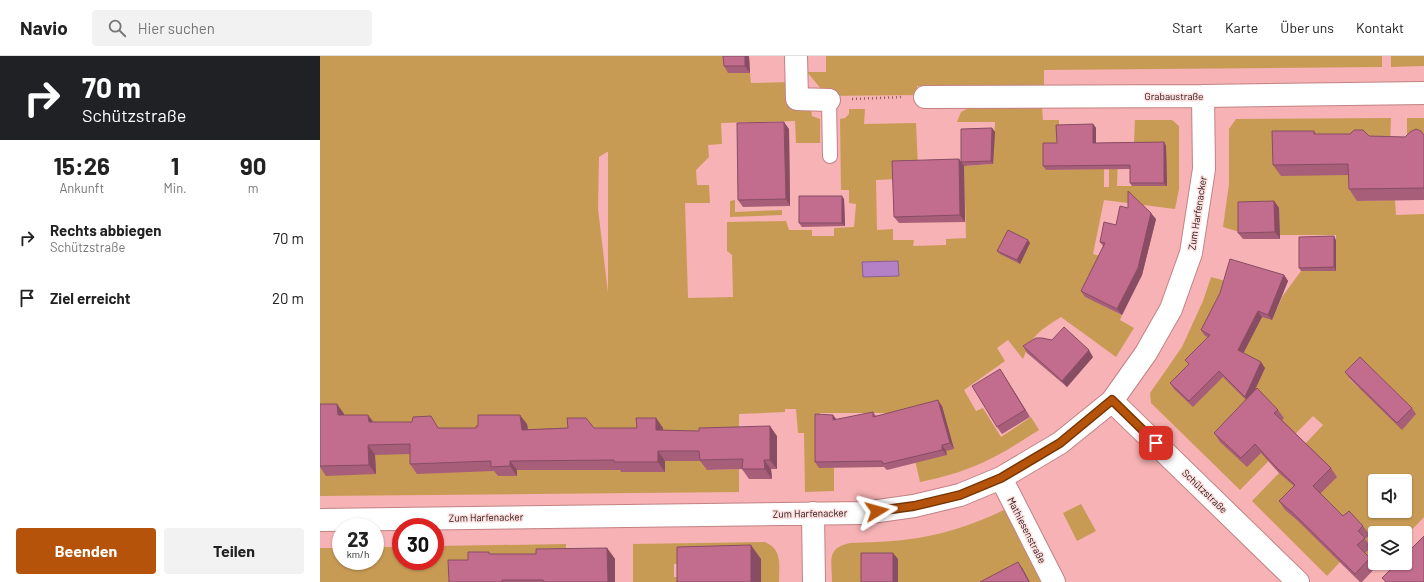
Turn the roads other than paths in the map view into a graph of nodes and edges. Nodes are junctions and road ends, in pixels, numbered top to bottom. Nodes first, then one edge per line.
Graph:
1 (796, 56) edge
2 (1424, 93) edge
3 (1203, 96) junction
4 (925, 97) road end
5 (829, 100) joint
6 (830, 156) dead end
7 (1112, 400) junction
8 (1001, 478) junction
9 (813, 513) junction
10 (320, 520) edge
11 (814, 582) edge
12 (1054, 582) edge
13 (1298, 582) edge

1 - 5 street
2 - 3 street, Grabaustraße
3 - 4 street, Grabaustraße
3 - 7 street, Zum Harfenacker
5 - 6 lane
7 - 8 street, Zum Harfenacker
7 - 13 street, Schützstraße
8 - 9 street, Zum Harfenacker
8 - 12 street, Mathiesenstraße
9 - 10 street, Zum Harfenacker
9 - 11 street

